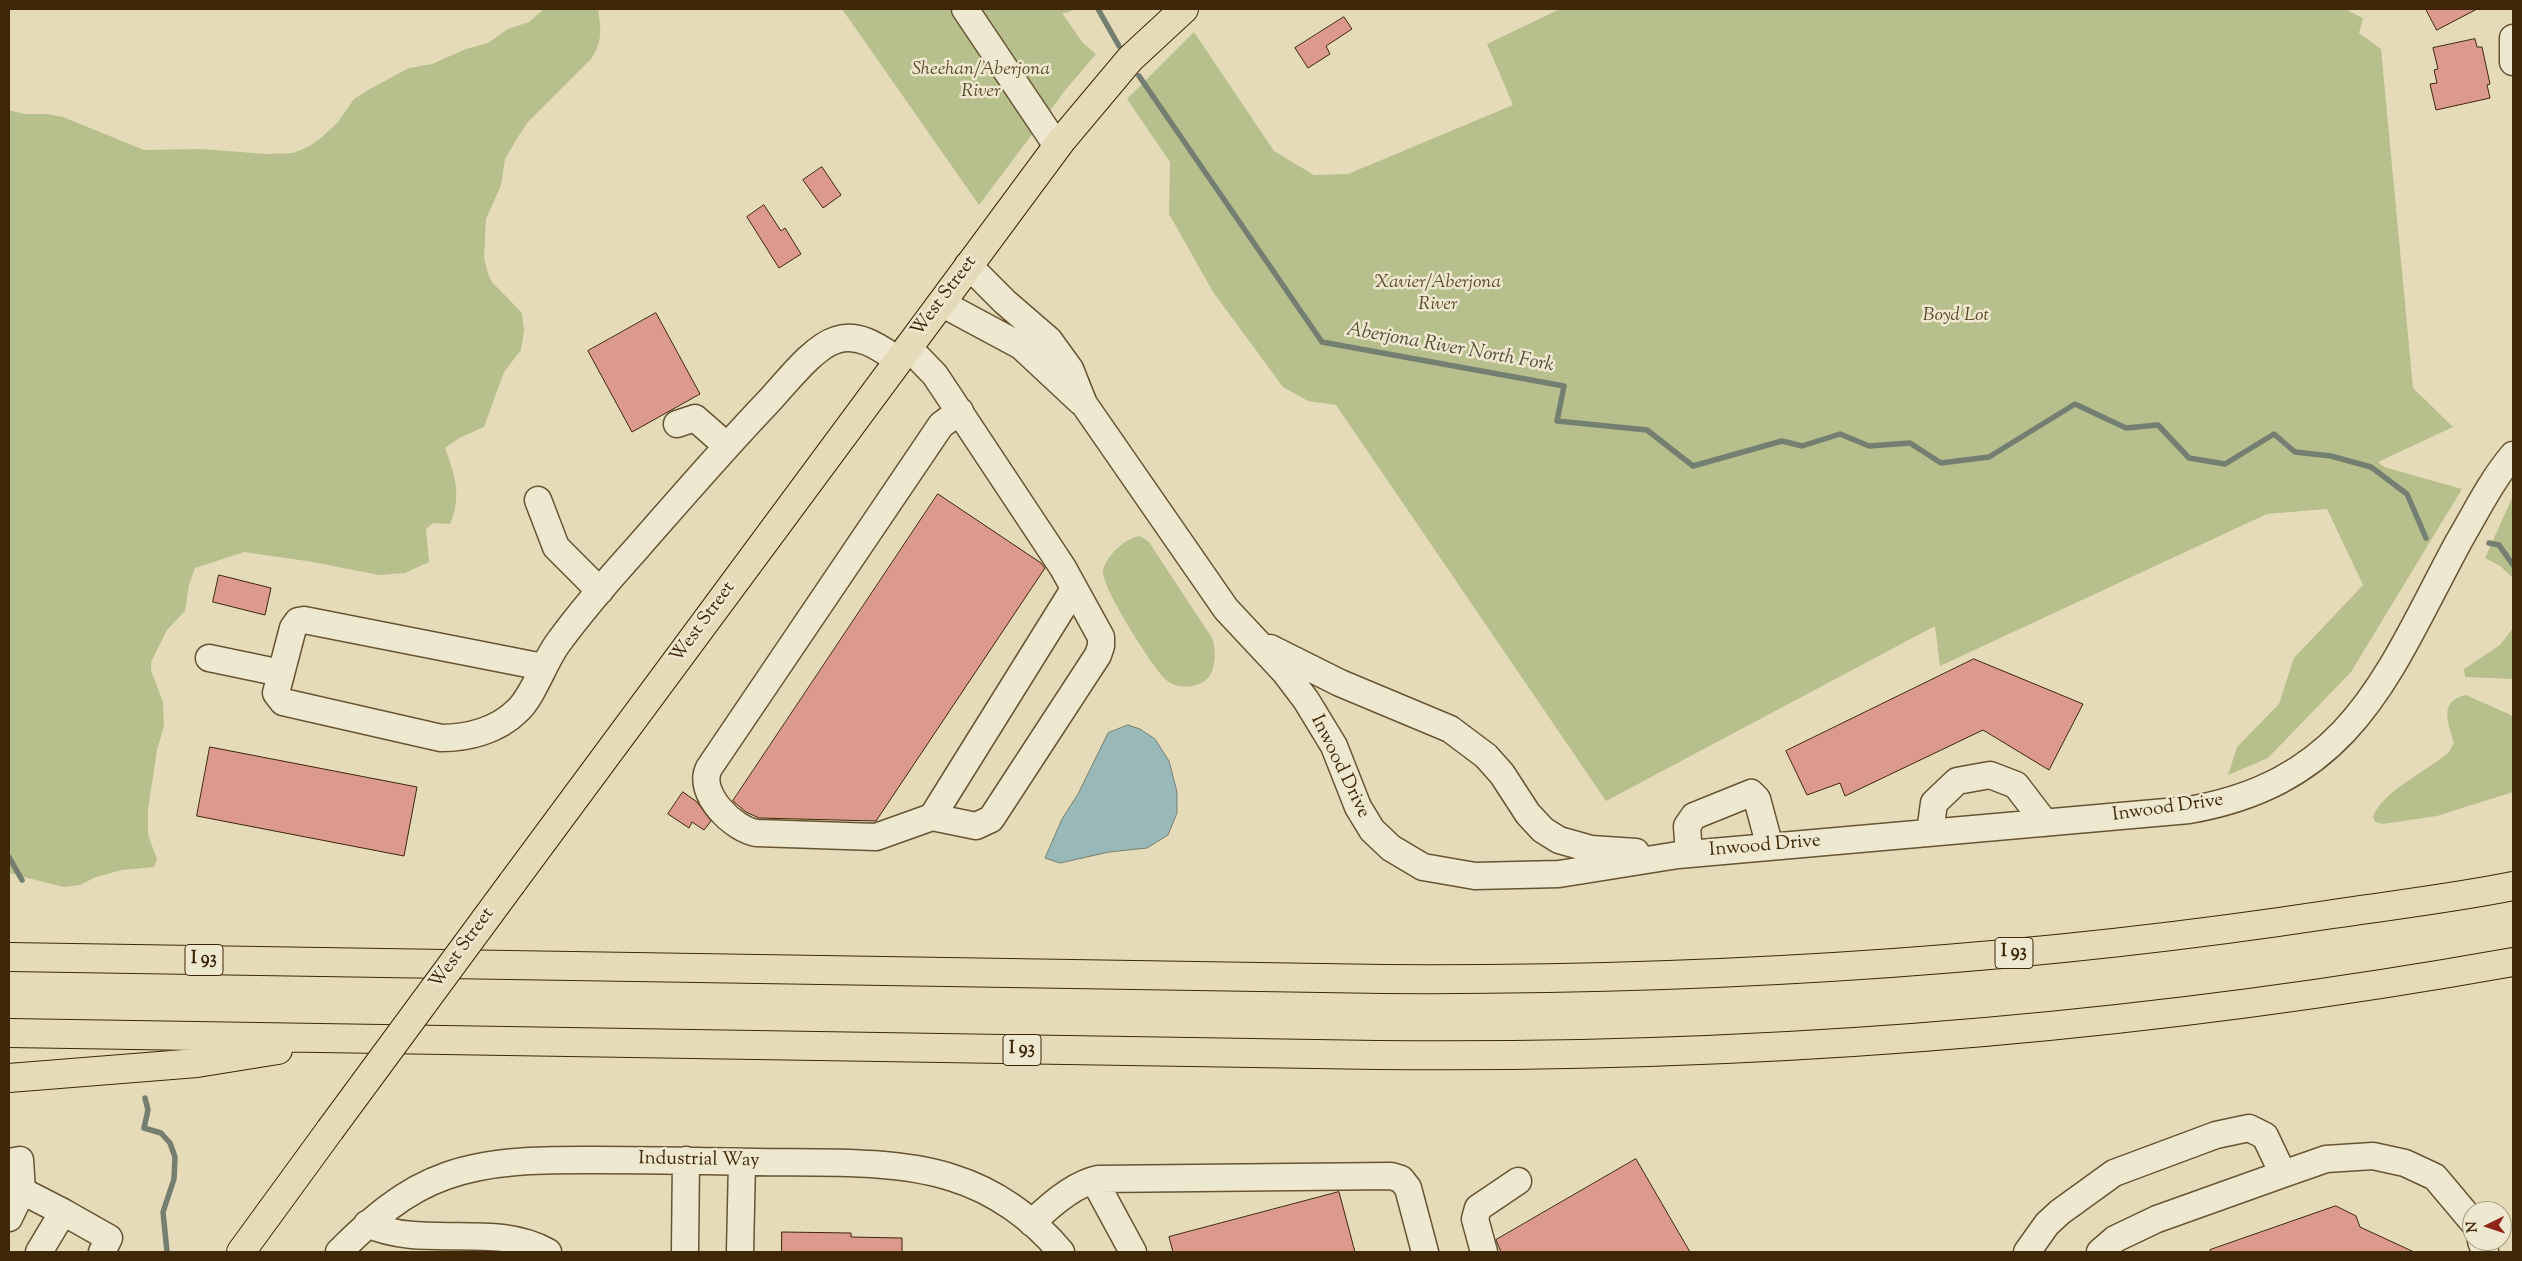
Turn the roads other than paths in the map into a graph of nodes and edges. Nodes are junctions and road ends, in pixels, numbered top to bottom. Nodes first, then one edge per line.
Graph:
1 (965, 9) edge
2 (1184, 9) edge
3 (2513, 38) edge
4 (2513, 62) edge
5 (1058, 146) junction
6 (968, 265) junction
7 (941, 303) junction
8 (903, 353) junction
9 (1084, 404) junction
10 (960, 411) junction
11 (677, 424) dead end
12 (727, 446) junction
13 (2513, 455) edge
14 (538, 500) dead end
15 (1074, 589) junction
16 (600, 591) junction
17 (1256, 641) junction
18 (209, 658) dead end
19 (544, 667) junction
20 (281, 673) junction
21 (932, 817) junction
22 (2045, 823) junction
23 (1930, 833) junction
24 (1770, 847) junction
25 (1684, 854) junction
26 (2513, 886) edge
27 (9, 956) edge
28 (2513, 962) edge
29 (9, 1033) edge
30 (350, 1039) junction
31 (9, 1078) edge
32 (686, 1160) junction
33 (9, 1162) edge
34 (742, 1162) junction
35 (2284, 1174) junction
36 (1094, 1180) junction
37 (1518, 1181) dead end
38 (22, 1191) junction
39 (2462, 1208) edge
40 (63, 1212) junction
41 (9, 1218) edge
42 (1032, 1223) junction
43 (367, 1224) junction
44 (685, 1250) dead end
45 (39, 1252) edge
46 (102, 1252) edge
47 (241, 1252) edge
48 (339, 1252) edge
49 (548, 1252) edge
50 (740, 1252) edge
51 (1060, 1252) edge
52 (1132, 1252) edge
53 (1425, 1252) edge
54 (1484, 1252) edge
55 (2028, 1252) edge
56 (2100, 1252) edge

1 - 5 street
2 - 5 main road, West Street
3 - 4 street
5 - 6 main road, West Street
6 - 7 main road, West Street
6 - 9 street, Inwood Drive
7 - 8 main road, West Street
7 - 9 street, Inwood Drive
8 - 10 street
8 - 12 street
8 - 47 main road, West Street, bridge
9 - 17 street, Inwood Drive
10 - 15 street
10 - 21 street
11 - 12 street
12 - 16 street
13 - 22 street, Inwood Drive
14 - 16 street
15 - 21 street
15 - 21 street
16 - 19 street
17 - 25 street, Inwood Drive
17 - 25 street, Inwood Drive
18 - 20 street
19 - 20 street
19 - 20 street
22 - 23 street, Inwood Drive
22 - 23 street
23 - 24 street, Inwood Drive
24 - 25 street, Inwood Drive
24 - 25 street
26 - 27 main road, I 93
28 - 30 main road, I 93
29 - 30 main road, I 93
30 - 31 main road
32 - 34 street, Industrial Way
32 - 43 street, Industrial Way
32 - 44 street
33 - 38 street
34 - 42 street, Industrial Way
34 - 50 street
35 - 39 street
35 - 55 street
35 - 56 street
36 - 42 street
36 - 52 street
36 - 53 street
37 - 54 street
38 - 40 street
38 - 41 street
40 - 45 street
40 - 46 street
42 - 51 street, Industrial Way
43 - 48 street, Industrial Way
43 - 49 street

